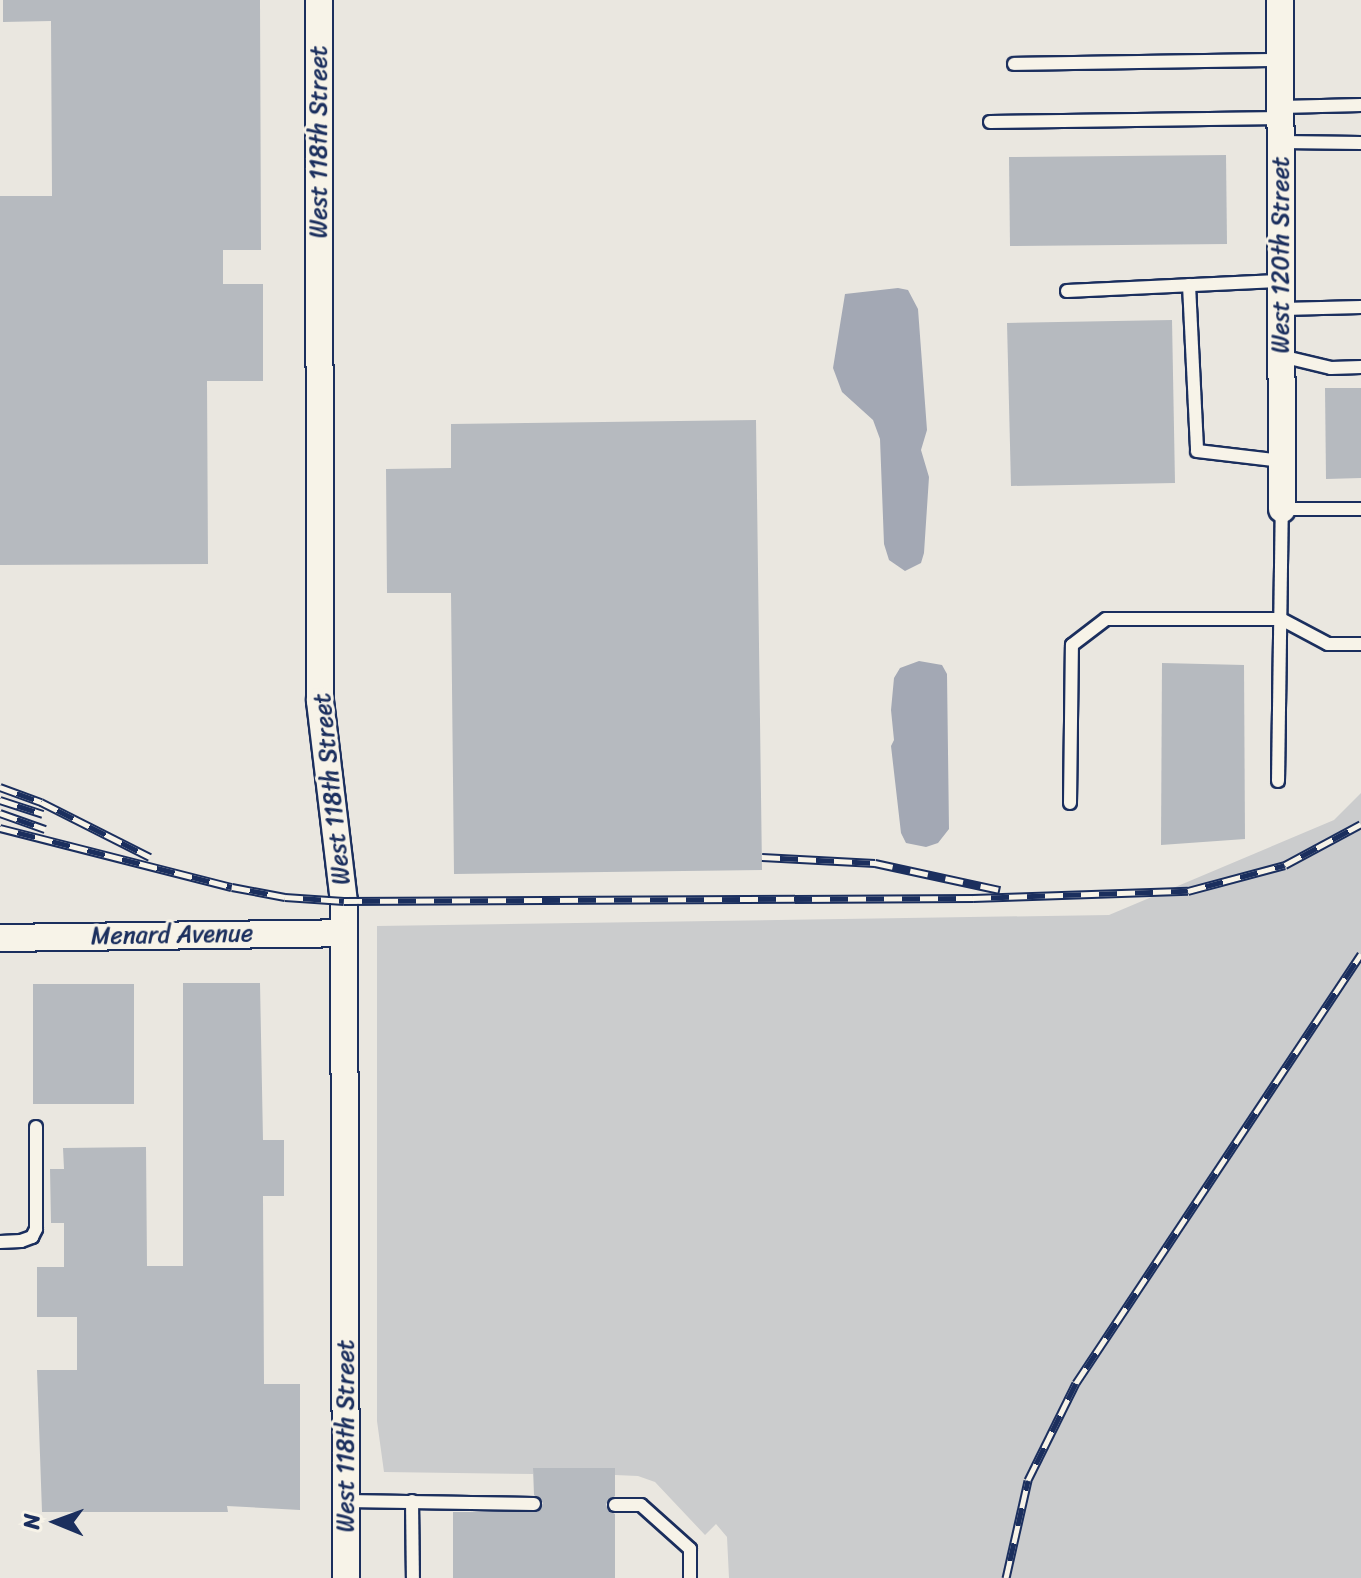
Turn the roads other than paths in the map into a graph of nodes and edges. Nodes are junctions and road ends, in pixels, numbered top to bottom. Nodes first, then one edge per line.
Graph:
1 (319, 0) edge
2 (1280, 0) edge
3 (1281, 60) junction
4 (1014, 64) dead end
5 (1361, 105) edge
6 (990, 122) dead end
7 (1282, 122) junction
8 (1361, 143) edge
9 (1283, 281) junction
10 (1189, 285) junction
11 (1067, 291) dead end
12 (1361, 307) edge
13 (1283, 309) junction
14 (1281, 356) junction
15 (1361, 367) edge
16 (1274, 461) junction
17 (1282, 509) junction
18 (1361, 509) edge
19 (1281, 619) junction
20 (1361, 644) edge
21 (1278, 781) dead end
22 (1070, 803) dead end
23 (344, 933) junction
24 (0, 938) edge
25 (36, 1127) dead end
26 (0, 1242) edge
27 (346, 1501) junction
28 (412, 1501) junction
29 (534, 1504) dead end
30 (615, 1505) dead end
31 (346, 1578) edge
32 (413, 1578) edge
33 (690, 1578) edge

1 - 23 street, West 118th Street
2 - 3 street, West 120th Street
3 - 4 lane
3 - 7 street, West 120th Street
5 - 7 lane
6 - 7 lane
7 - 8 lane
7 - 9 street, West 120th Street
9 - 10 lane
9 - 13 street, West 120th Street
10 - 11 lane
10 - 16 lane
12 - 13 lane
13 - 14 street, West 120th Street
14 - 15 lane
14 - 16 street, West 120th Street
16 - 17 street, West 120th Street
17 - 18 lane
17 - 19 lane
19 - 20 lane
19 - 21 lane
19 - 22 lane
23 - 24 street, Menard Avenue
23 - 27 street, West 118th Street
25 - 26 lane
27 - 28 lane
27 - 31 street, West 118th Street
28 - 29 lane
28 - 32 lane
30 - 33 lane

